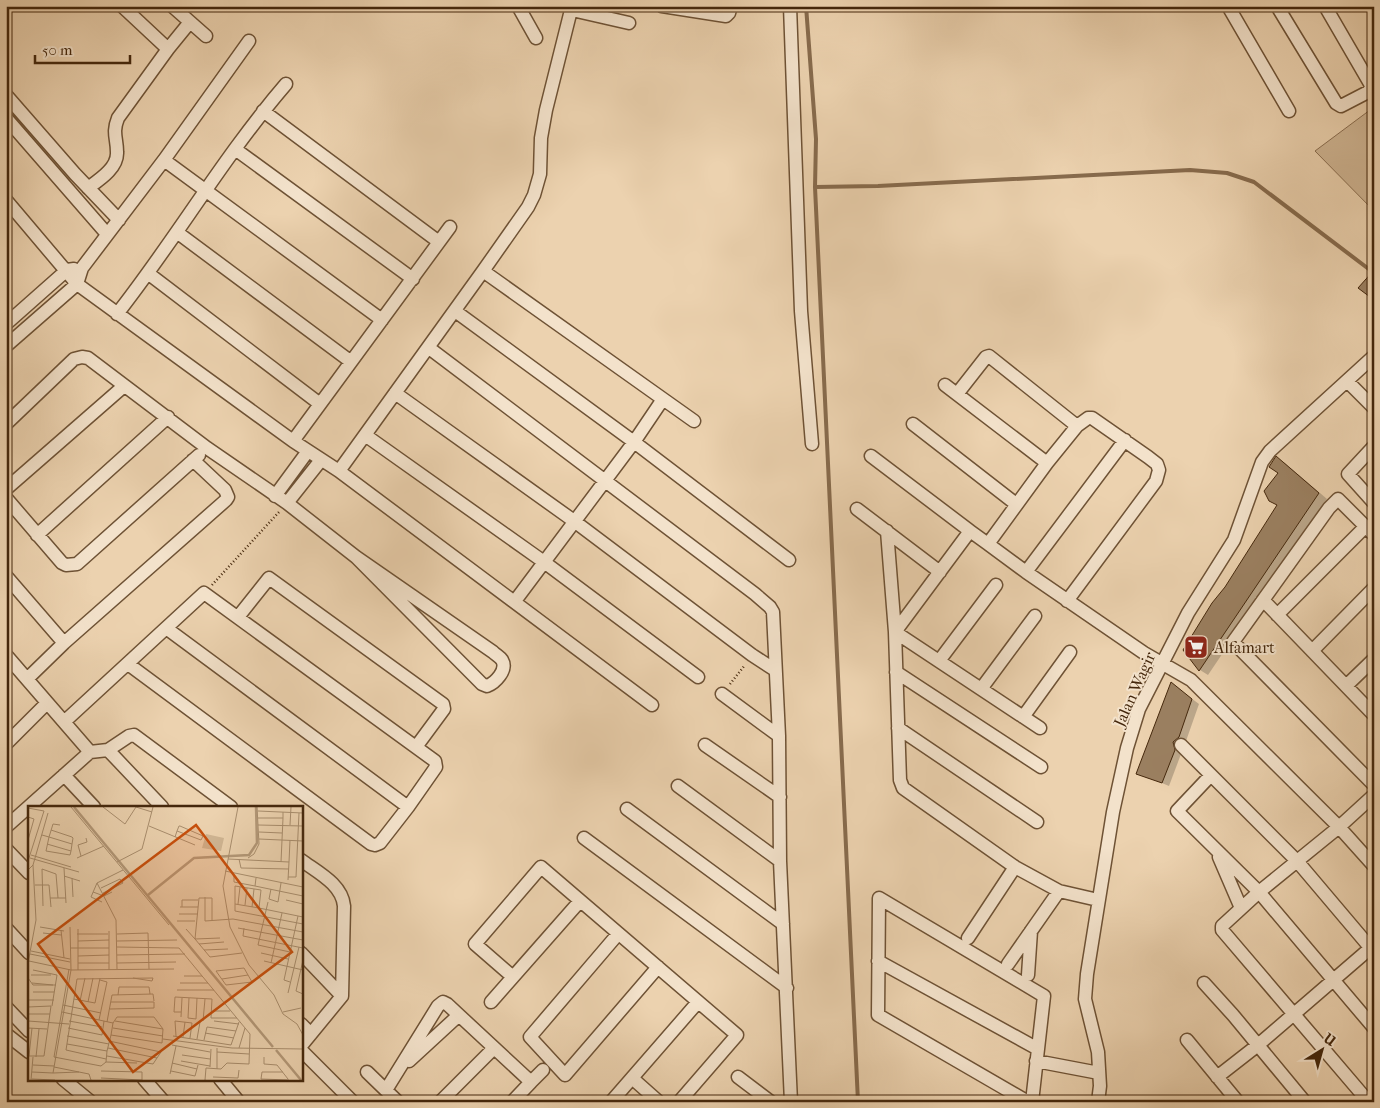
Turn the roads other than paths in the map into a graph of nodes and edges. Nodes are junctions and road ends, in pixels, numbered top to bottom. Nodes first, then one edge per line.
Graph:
1 (122, 6) edge
2 (172, 6) edge
3 (518, 6) edge
4 (662, 6) edge
5 (731, 6) edge
6 (790, 6) edge
7 (1228, 6) edge
8 (1277, 6) edge
9 (1325, 6) edge
10 (571, 7) edge
11 (190, 22) junction
12 (629, 23) dead end
13 (206, 36) dead end
14 (536, 38) dead end
15 (249, 41) dead end
16 (168, 49) junction
17 (286, 84) dead end
18 (6, 94) edge
19 (263, 111) junction
20 (1289, 112) dead end
21 (6, 118) edge
22 (236, 149) junction
23 (164, 160) junction
24 (88, 188) junction
25 (207, 190) junction
26 (6, 200) edge
27 (119, 220) junction
28 (450, 227) dead end
29 (178, 233) junction
30 (108, 234) junction
31 (439, 242) junction
32 (82, 268) junction
33 (67, 270) junction
34 (483, 271) junction
35 (149, 274) junction
36 (413, 278) junction
37 (77, 284) junction
38 (455, 311) junction
39 (117, 314) junction
40 (382, 320) junction
41 (6, 324) edge
42 (6, 346) edge
43 (429, 348) junction
44 (1374, 356) edge
45 (350, 361) junction
46 (1347, 381) junction
47 (945, 385) dead end
48 (124, 386) junction
49 (395, 393) junction
50 (957, 394) junction
51 (663, 399) junction
52 (320, 404) junction
53 (1374, 408) edge
54 (168, 417) junction
55 (694, 421) dead end
56 (6, 424) edge
57 (913, 424) dead end
58 (1077, 426) junction
59 (365, 435) junction
60 (1125, 440) junction
61 (293, 441) junction
62 (634, 442) junction
63 (812, 444) dead end
64 (1374, 446) edge
65 (207, 448) junction
66 (308, 452) junction
67 (871, 456) dead end
68 (193, 460) junction
69 (321, 460) junction
70 (1047, 463) junction
71 (339, 471) junction
72 (604, 482) junction
73 (6, 490) edge
74 (276, 496) junction
75 (6, 498) edge
76 (287, 503) junction
77 (1374, 503) edge
78 (1016, 504) junction
79 (857, 509) dead end
80 (574, 521) junction
81 (970, 530) junction
82 (887, 531) junction
83 (1369, 531) edge
84 (37, 535) junction
85 (988, 544) junction
86 (356, 557) junction
87 (789, 560) dead end
88 (544, 562) junction
89 (940, 572) junction
90 (1026, 572) junction
91 (6, 576) edge
92 (996, 585) dead end
93 (1374, 588) edge
94 (1262, 600) junction
95 (515, 601) junction
96 (1067, 601) junction
97 (1277, 615) junction
98 (1035, 616) dead end
99 (238, 617) junction
100 (166, 628) junction
101 (895, 632) junction
102 (64, 643) junction
103 (1312, 651) junction
104 (1070, 652) dead end
105 (6, 655) edge
106 (1374, 659) edge
107 (939, 661) junction
108 (1162, 663) junction
109 (128, 664) junction
110 (775, 670) junction
111 (896, 672) junction
112 (698, 676) dead end
113 (27, 679) junction
114 (1346, 686) junction
115 (980, 689) junction
116 (722, 694) road end
117 (47, 703) junction
118 (652, 705) dead end
119 (1374, 714) edge
120 (1023, 716) junction
121 (64, 722) junction
122 (898, 728) junction
123 (1040, 728) dead end
124 (9, 735) edge
125 (778, 736) junction
126 (706, 745) dead end
127 (1181, 745) dead end
128 (416, 747) junction
129 (108, 750) junction
130 (90, 752) junction
131 (1041, 766) dead end
132 (64, 775) junction
133 (1211, 775) junction
134 (678, 786) dead end
135 (1374, 786) edge
136 (1374, 795) edge
137 (780, 797) junction
138 (31, 806) edge
139 (93, 806) edge
140 (161, 806) edge
141 (230, 806) edge
142 (408, 807) junction
143 (28, 809) edge
144 (627, 809) dead end
145 (1037, 822) dead end
146 (6, 827) edge
147 (1339, 827) junction
148 (584, 838) dead end
149 (6, 849) edge
150 (1216, 850) junction
151 (302, 861) edge
152 (780, 861) junction
153 (1297, 861) junction
154 (1374, 866) edge
155 (1015, 867) junction
156 (28, 872) edge
157 (1059, 891) junction
158 (1259, 892) junction
159 (1098, 900) junction
160 (580, 901) junction
161 (1241, 908) junction
162 (783, 924) junction
163 (6, 928) edge
164 (1031, 931) junction
165 (618, 934) junction
166 (968, 938) dead end
167 (1373, 948) edge
168 (28, 952) edge
169 (302, 954) edge
170 (878, 962) junction
171 (1008, 964) dead end
172 (658, 968) junction
173 (1028, 975) dead end
174 (514, 977) junction
175 (1334, 979) junction
176 (1204, 983) dead end
177 (787, 988) junction
178 (342, 996) junction
179 (491, 1002) dead end
180 (698, 1002) junction
181 (6, 1007) edge
182 (1294, 1013) junction
183 (459, 1015) junction
184 (302, 1025) edge
185 (1374, 1028) edge
186 (28, 1030) edge
187 (6, 1034) edge
188 (311, 1034) junction
189 (1187, 1040) dead end
190 (1258, 1045) junction
191 (302, 1047) edge
192 (494, 1048) junction
193 (302, 1049) edge
194 (28, 1051) edge
195 (1037, 1055) junction
196 (543, 1070) dead end
197 (398, 1071) junction
198 (366, 1072) dead end
199 (1099, 1073) junction
200 (738, 1077) dead end
201 (1217, 1077) junction
202 (632, 1078) junction
203 (64, 1080) edge
204 (75, 1080) edge
205 (145, 1080) edge
206 (221, 1080) edge
207 (531, 1082) junction
208 (386, 1090) junction
209 (1369, 1099) edge
210 (93, 1102) edge
211 (164, 1102) edge
212 (239, 1102) edge
213 (353, 1102) edge
214 (398, 1102) edge
215 (440, 1102) edge
216 (512, 1102) edge
217 (611, 1102) edge
218 (659, 1102) edge
219 (679, 1102) edge
220 (772, 1102) edge
221 (791, 1102) edge
222 (1028, 1102) edge
223 (1032, 1102) edge
224 (1098, 1102) edge
225 (1238, 1102) edge
226 (1306, 1102) edge

1 - 16 street
2 - 11 street
3 - 14 street
4 - 5 street
6 - 63 street
7 - 20 street
8 - 9 street
10 - 12 street
10 - 34 street
11 - 13 street
11 - 16 street
15 - 23 street
16 - 24 street
17 - 19 street
18 - 24 street
19 - 22 street
19 - 31 street
21 - 30 street
22 - 25 street
22 - 36 street
23 - 25 street
23 - 27 street
24 - 27 street
25 - 29 street
25 - 40 street
26 - 33 street
27 - 30 street
28 - 31 street
29 - 35 street
29 - 45 street
30 - 32 street
31 - 36 street
32 - 33 street
32 - 37 street
33 - 37 street
33 - 41 street
34 - 38 street
34 - 51 street
35 - 39 street
35 - 52 street
36 - 40 street
37 - 39 street
37 - 42 street
38 - 43 street
38 - 62 street
39 - 61 street
40 - 45 street
43 - 49 street
43 - 72 street
44 - 46 street, Jalan Wagir
45 - 52 street
46 - 53 street
46 - 108 street, Jalan Wagir
47 - 50 street
48 - 54 street
48 - 56 street
48 - 73 street
49 - 59 street
49 - 80 street
50 - 58 street
50 - 70 street
51 - 55 street
51 - 62 street
52 - 61 street
54 - 65 street
54 - 84 street
57 - 78 street
58 - 60 street
58 - 70 street
59 - 71 street
59 - 88 street
60 - 90 street
60 - 96 street
61 - 66 street
62 - 72 street
62 - 87 street
64 - 77 street
65 - 68 street
65 - 74 street
66 - 69 street
66 - 74 street
67 - 81 street
68 - 84 street
68 - 102 street
69 - 71 street
69 - 76 street
70 - 78 street
71 - 95 street
72 - 80 street
72 - 110 street
74 - 76 street
75 - 84 street
76 - 86 street
78 - 85 street
79 - 82 street
80 - 88 street
80 - 110 street
81 - 85 street
81 - 89 street
82 - 89 street
82 - 101 street
83 - 94 street
83 - 97 street
85 - 90 street
86 - 86 street
88 - 95 street
88 - 112 street
89 - 101 street
90 - 96 street
91 - 102 street
92 - 107 street
93 - 103 street
94 - 97 street
94 - 135 street
95 - 118 street
96 - 108 street
97 - 103 street
98 - 115 street
99 - 100 street
99 - 128 street
99 - 128 street
100 - 109 street
100 - 142 street
101 - 107 street
101 - 111 street
102 - 113 street
103 - 114 street
104 - 120 street
105 - 113 street
106 - 114 street
107 - 115 street
108 - 147 street
108 - 159 street, Jalan Wagir
109 - 121 street
109 - 142 street
110 - 125 street
111 - 122 street
111 - 131 street
113 - 117 street
114 - 119 street
115 - 120 street
116 - 125 street
117 - 121 street
117 - 124 street
120 - 123 street
121 - 130 street
122 - 145 street
122 - 155 street
125 - 137 street
126 - 137 street
127 - 133 street
128 - 142 street
129 - 130 street
129 - 140 street
129 - 141 street
130 - 132 street
132 - 138 street
132 - 139 street
133 - 150 street
133 - 153 street
134 - 152 street
136 - 147 street
137 - 152 street
143 - 146 street
144 - 162 street
147 - 153 street
147 - 154 street
148 - 177 street
149 - 156 street
150 - 158 street
150 - 161 street
151 - 178 street
152 - 162 street
153 - 158 street
153 - 167 street
155 - 157 street
155 - 166 street
157 - 159 street
157 - 164 street
158 - 161 street
158 - 175 street
159 - 199 street, Jalan Wagir
160 - 165 street
160 - 174 street
160 - 174 street
161 - 182 street
162 - 177 street
163 - 168 street
164 - 171 street
164 - 173 street
165 - 172 street
165 - 172 street
167 - 175 street
169 - 178 street
170 - 195 street
170 - 195 street
170 - 222 street
172 - 180 street
174 - 179 street
175 - 182 street
175 - 185 street
176 - 190 street
177 - 221 street
178 - 188 street
180 - 202 street
180 - 219 street
181 - 186 street
182 - 190 street
182 - 209 street
183 - 192 street
183 - 197 street
183 - 197 street
184 - 188 street
187 - 194 street
188 - 191 street
189 - 201 street
190 - 201 street
190 - 226 street
192 - 207 street
192 - 215 street
193 - 213 street
195 - 199 street
195 - 223 street
196 - 207 street
197 - 208 street
198 - 208 street
199 - 224 street, Jalan Wagir
200 - 220 street
201 - 225 street
202 - 217 street
202 - 218 street
203 - 210 street
204 - 210 street
205 - 211 street
206 - 212 street
207 - 216 street
208 - 214 street

